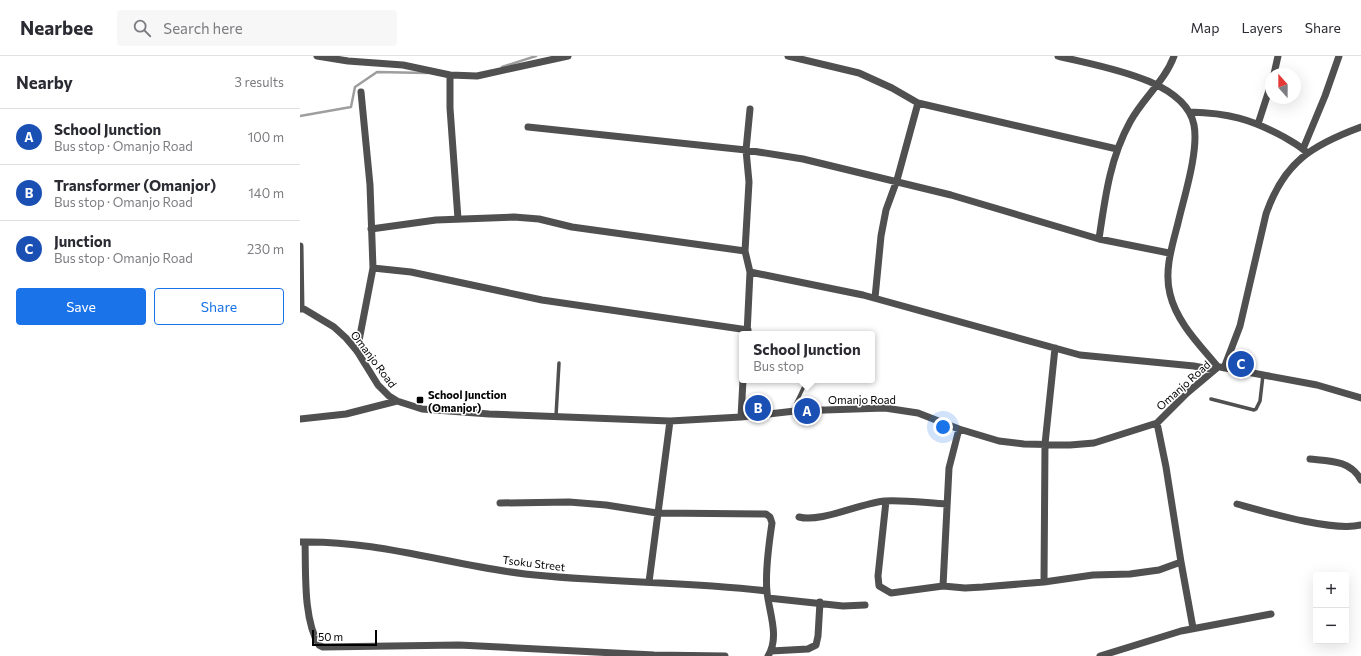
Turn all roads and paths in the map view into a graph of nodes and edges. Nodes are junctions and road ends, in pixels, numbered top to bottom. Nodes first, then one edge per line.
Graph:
1 (317, 56) edge
2 (568, 56) edge
3 (788, 56) edge
4 (1058, 56) edge
5 (1174, 56) edge
6 (1278, 56) edge
7 (1339, 56) edge
8 (1275, 68) edge
9 (450, 75) junction
10 (1158, 84) junction
11 (361, 92) dead end
12 (1265, 102) edge
13 (918, 103) junction
14 (750, 109) dead end
15 (1190, 112) junction
16 (1258, 124) junction
17 (1361, 127) edge
18 (528, 128) dead end
19 (1117, 149) junction
20 (746, 150) junction
21 (1305, 151) junction
22 (897, 180) junction
23 (458, 219) junction
24 (371, 229) junction
25 (1099, 239) junction
26 (300, 246) edge
27 (746, 251) junction
28 (1169, 253) junction
29 (373, 268) junction
30 (750, 272) junction
31 (876, 298) junction
32 (300, 309) edge
33 (741, 331) edge
34 (747, 331) edge
35 (1055, 348) junction
36 (357, 351) junction
37 (559, 363) dead end
38 (1219, 368) junction
39 (1263, 374) junction
40 (743, 383) edge
41 (806, 383) edge
42 (1361, 398) edge
43 (1211, 399) dead end
44 (397, 402) junction
45 (795, 411) junction
46 (556, 417) junction
47 (741, 417) junction
48 (300, 419) edge
49 (670, 421) junction
50 (1156, 423) junction
51 (959, 429) junction
52 (1045, 444) junction
53 (1310, 459) dead end
54 (1361, 480) edge
55 (886, 501) junction
56 (500, 502) dead end
57 (947, 504) junction
58 (1237, 504) dead end
59 (657, 513) junction
60 (799, 517) dead end
61 (1361, 525) edge
62 (302, 542) edge
63 (1181, 562) junction
64 (649, 582) junction
65 (1044, 582) junction
66 (943, 586) junction
67 (768, 595) junction
68 (820, 602) junction
69 (865, 605) dead end
70 (1271, 614) dead end
71 (1194, 628) junction
72 (769, 654) edge
73 (725, 656) edge
74 (1100, 656) edge

1 - 9 street
2 - 9 street
3 - 13 street
4 - 10 street
5 - 10 street
6 - 8 street
7 - 21 street
9 - 23 street
10 - 15 street
10 - 19 street
11 - 24 street
12 - 16 street
13 - 19 street
13 - 22 street
14 - 20 street
15 - 16 street
15 - 28 street
16 - 21 street
17 - 21 street
18 - 20 street
19 - 25 street
20 - 22 street
20 - 27 street
21 - 38 street
22 - 25 street
22 - 31 street
23 - 24 street
23 - 27 street
24 - 29 street
25 - 28 street
26 - 32 street
27 - 30 street
28 - 38 street
29 - 33 street
29 - 36 street
30 - 31 street
30 - 34 street
31 - 35 street
32 - 36 street, Omanjo Road
35 - 38 street
35 - 52 street
36 - 44 street, Omanjo Road
37 - 46 lane
38 - 39 street, Omanjo Road
38 - 50 street, Omanjo Road
39 - 42 street, Omanjo Road
39 - 43 lane
40 - 47 street
41 - 45 lane
44 - 46 street, Omanjo Road
44 - 48 street
45 - 47 street, Omanjo Road
45 - 51 street, Omanjo Road
46 - 49 street, Omanjo Road
47 - 49 street, Omanjo Road
49 - 59 street
50 - 52 street, Omanjo Road
50 - 63 street
51 - 52 street, Omanjo Road
51 - 57 street
52 - 65 street
53 - 54 street
55 - 57 street
55 - 60 street
55 - 66 street
56 - 59 street
57 - 66 street
58 - 61 street
59 - 64 street
59 - 67 street
62 - 64 street, Tsoku Street
62 - 73 street
63 - 65 street
63 - 71 street
64 - 67 street, Tsoku Street
65 - 66 street
67 - 68 street, Tsoku Street
67 - 72 street
68 - 69 street, Tsoku Street
68 - 72 street
70 - 71 street
71 - 74 street

